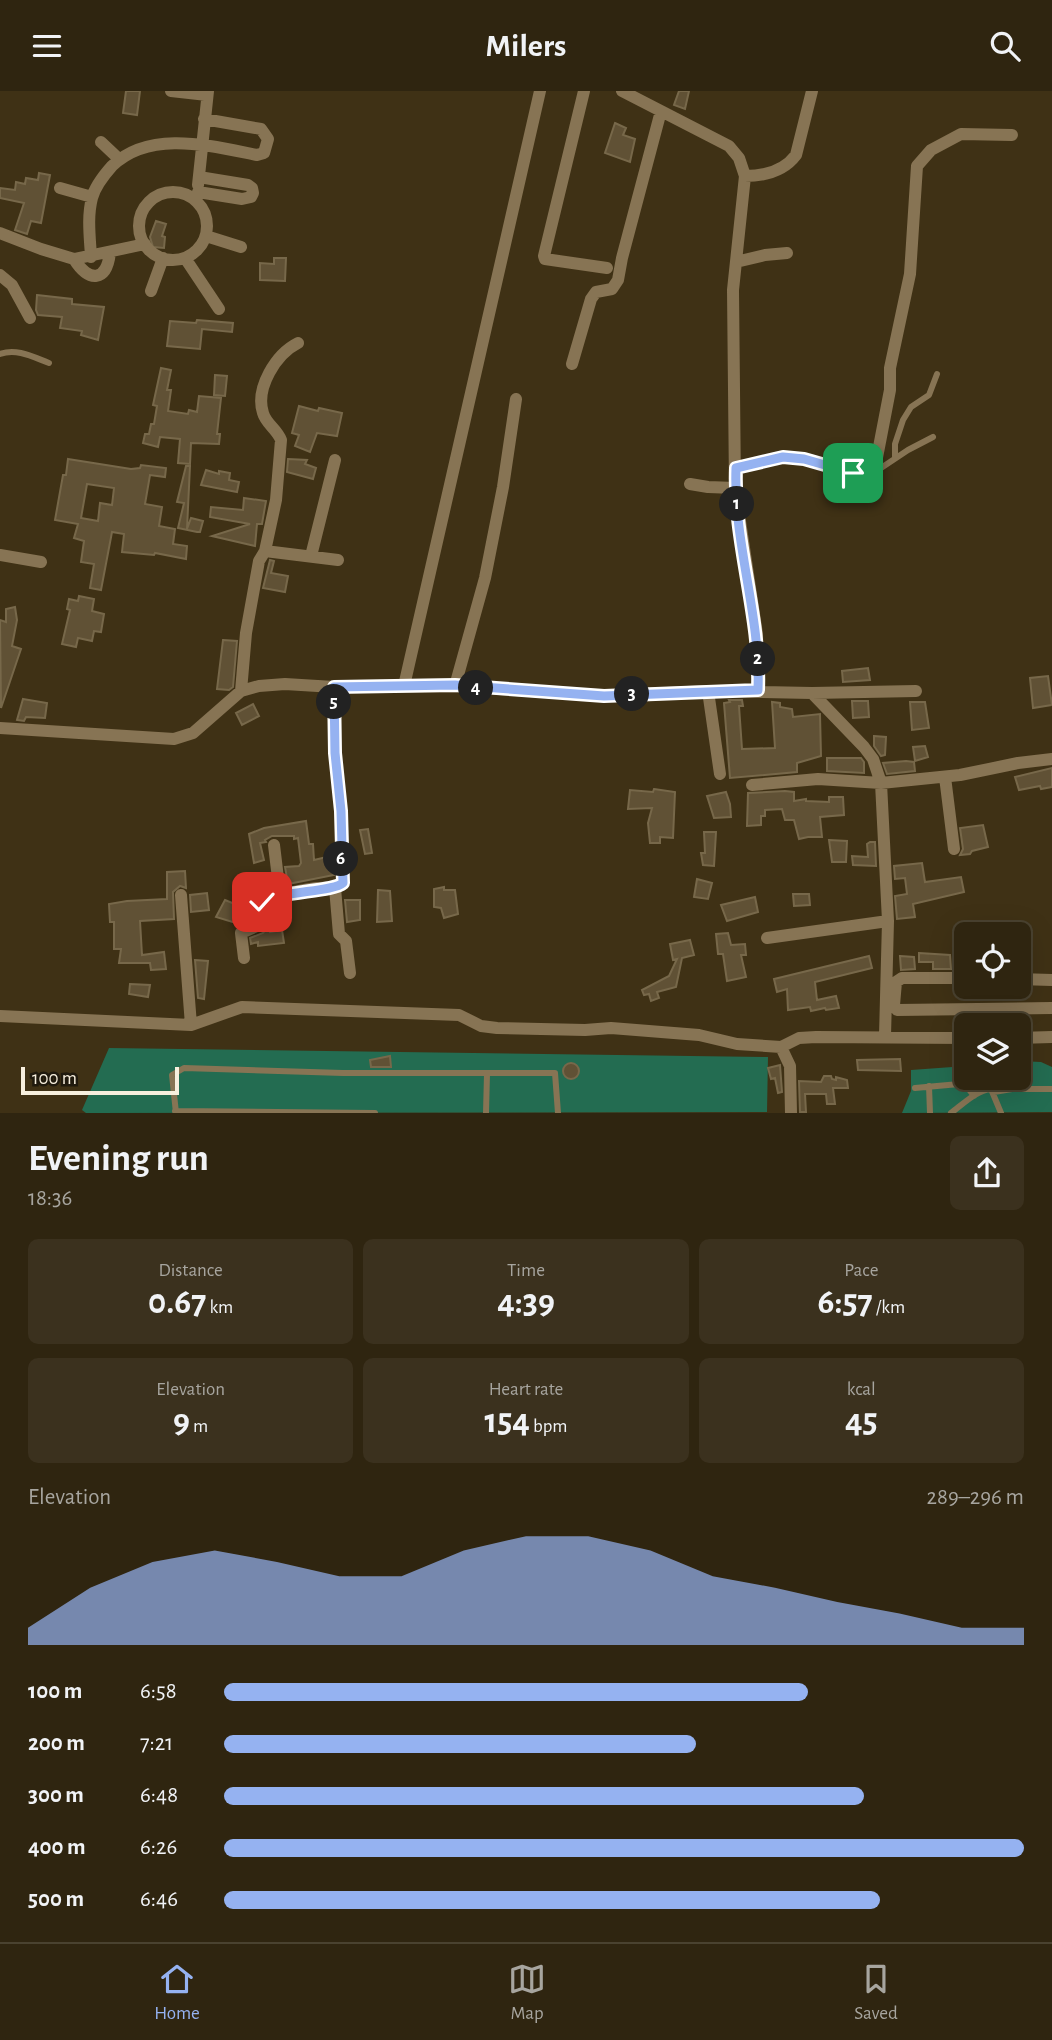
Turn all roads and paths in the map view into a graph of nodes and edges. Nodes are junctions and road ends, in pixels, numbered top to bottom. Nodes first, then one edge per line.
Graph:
1 (171, 91) edge
2 (540, 91) edge
3 (584, 91) edge
4 (622, 91) edge
5 (812, 91) edge
6 (208, 93) edge
7 (661, 111) junction
8 (204, 119) junction
9 (1012, 135) dead end
10 (101, 142) dead end
11 (201, 144) junction
12 (119, 159) junction
13 (745, 176) junction
14 (199, 177) junction
15 (60, 188) dead end
16 (197, 196) junction
17 (92, 197) junction
18 (0, 233) edge
19 (206, 236) junction
20 (145, 244) junction
21 (242, 247) dead end
22 (110, 252) junction
23 (787, 253) dead end
24 (91, 257) junction
25 (163, 258) junction
26 (185, 258) junction
27 (74, 259) junction
28 (736, 262) junction
29 (607, 268) dead end
30 (0, 275) edge
31 (151, 291) dead end
32 (219, 309) dead end
33 (30, 318) dead end
34 (298, 343) dead end
35 (0, 353) edge
36 (49, 363) dead end
37 (572, 364) dead end
38 (937, 374) dead end
39 (516, 399) dead end
40 (933, 437) dead end
41 (895, 458) junction
42 (335, 460) dead end
43 (736, 468) junction
44 (874, 473) junction
45 (690, 484) dead end
46 (735, 488) junction
47 (265, 551) junction
48 (0, 555) edge
49 (311, 556) junction
50 (338, 560) dead end
51 (41, 562) dead end
52 (455, 685) junction
53 (404, 686) junction
54 (334, 687) junction
55 (758, 690) junction
56 (241, 691) junction
57 (708, 691) junction
58 (916, 691) dead end
59 (812, 693) junction
60 (0, 728) edge
61 (1052, 759) edge
62 (720, 775) dead end
63 (945, 777) junction
64 (881, 783) junction
65 (752, 785) dead end
66 (274, 845) dead end
67 (954, 849) dead end
68 (335, 888) junction
69 (181, 895) dead end
70 (280, 895) junction
71 (888, 921) junction
72 (767, 938) dead end
73 (244, 958) dead end
74 (350, 973) dead end
75 (954, 978) edge
76 (1031, 979) edge
77 (1052, 980) edge
78 (1052, 1008) edge
79 (0, 1016) edge
80 (191, 1025) junction
81 (885, 1036) junction
82 (1052, 1037) edge
83 (954, 1038) edge
84 (1031, 1038) edge
85 (781, 1047) junction
86 (487, 1074) junction
87 (929, 1086) junction
88 (915, 1088) dead end
89 (1052, 1089) edge
90 (995, 1092) junction
91 (974, 1096) junction
92 (175, 1112) edge
93 (375, 1112) edge
94 (486, 1112) edge
95 (558, 1112) edge
96 (792, 1112) edge
97 (930, 1112) edge
98 (951, 1112) edge
99 (1001, 1112) edge

1 - 6 street
2 - 53 street
3 - 29 street
4 - 7 street
5 - 13 street
6 - 8 street
7 - 13 street
7 - 37 street
8 - 11 street
8 - 11 street
9 - 44 street
10 - 12 street
11 - 12 street
11 - 14 street
12 - 17 street
13 - 28 street
14 - 16 street
14 - 16 street
15 - 17 street
16 - 19 street
16 - 20 street
17 - 24 street
18 - 27 street
19 - 21 street
19 - 26 street
20 - 22 street
20 - 25 street
22 - 24 street
22 - 27 street
23 - 28 street
24 - 27 street
25 - 26 street
25 - 31 street
26 - 32 street
28 - 43 street
30 - 33 street
34 - 47 street
35 - 36 lane
38 - 41 lane
39 - 52 street
40 - 41 lane
41 - 44 lane
42 - 49 street
43 - 44 street
43 - 46 street
45 - 46 street
46 - 55 street
47 - 49 street
47 - 56 street
48 - 51 street
49 - 50 street
52 - 53 street
52 - 57 street
53 - 54 street
54 - 56 street
54 - 68 street
55 - 57 street
55 - 59 street
56 - 60 street
57 - 62 street
58 - 59 street
59 - 64 street
61 - 63 street
63 - 64 street
63 - 67 street
64 - 65 street
64 - 71 street
66 - 70 street
68 - 70 street
68 - 74 street
69 - 80 street
70 - 73 street
71 - 72 street
71 - 81 street
75 - 78 street
76 - 77 street
79 - 80 street
80 - 85 street
81 - 83 street
81 - 85 street
82 - 84 street
85 - 96 street
86 - 92 lane
86 - 94 lane
86 - 95 lane
87 - 88 lane
87 - 91 lane
87 - 97 lane
89 - 90 lane
90 - 91 lane
90 - 99 lane
91 - 98 lane
92 - 93 lane

